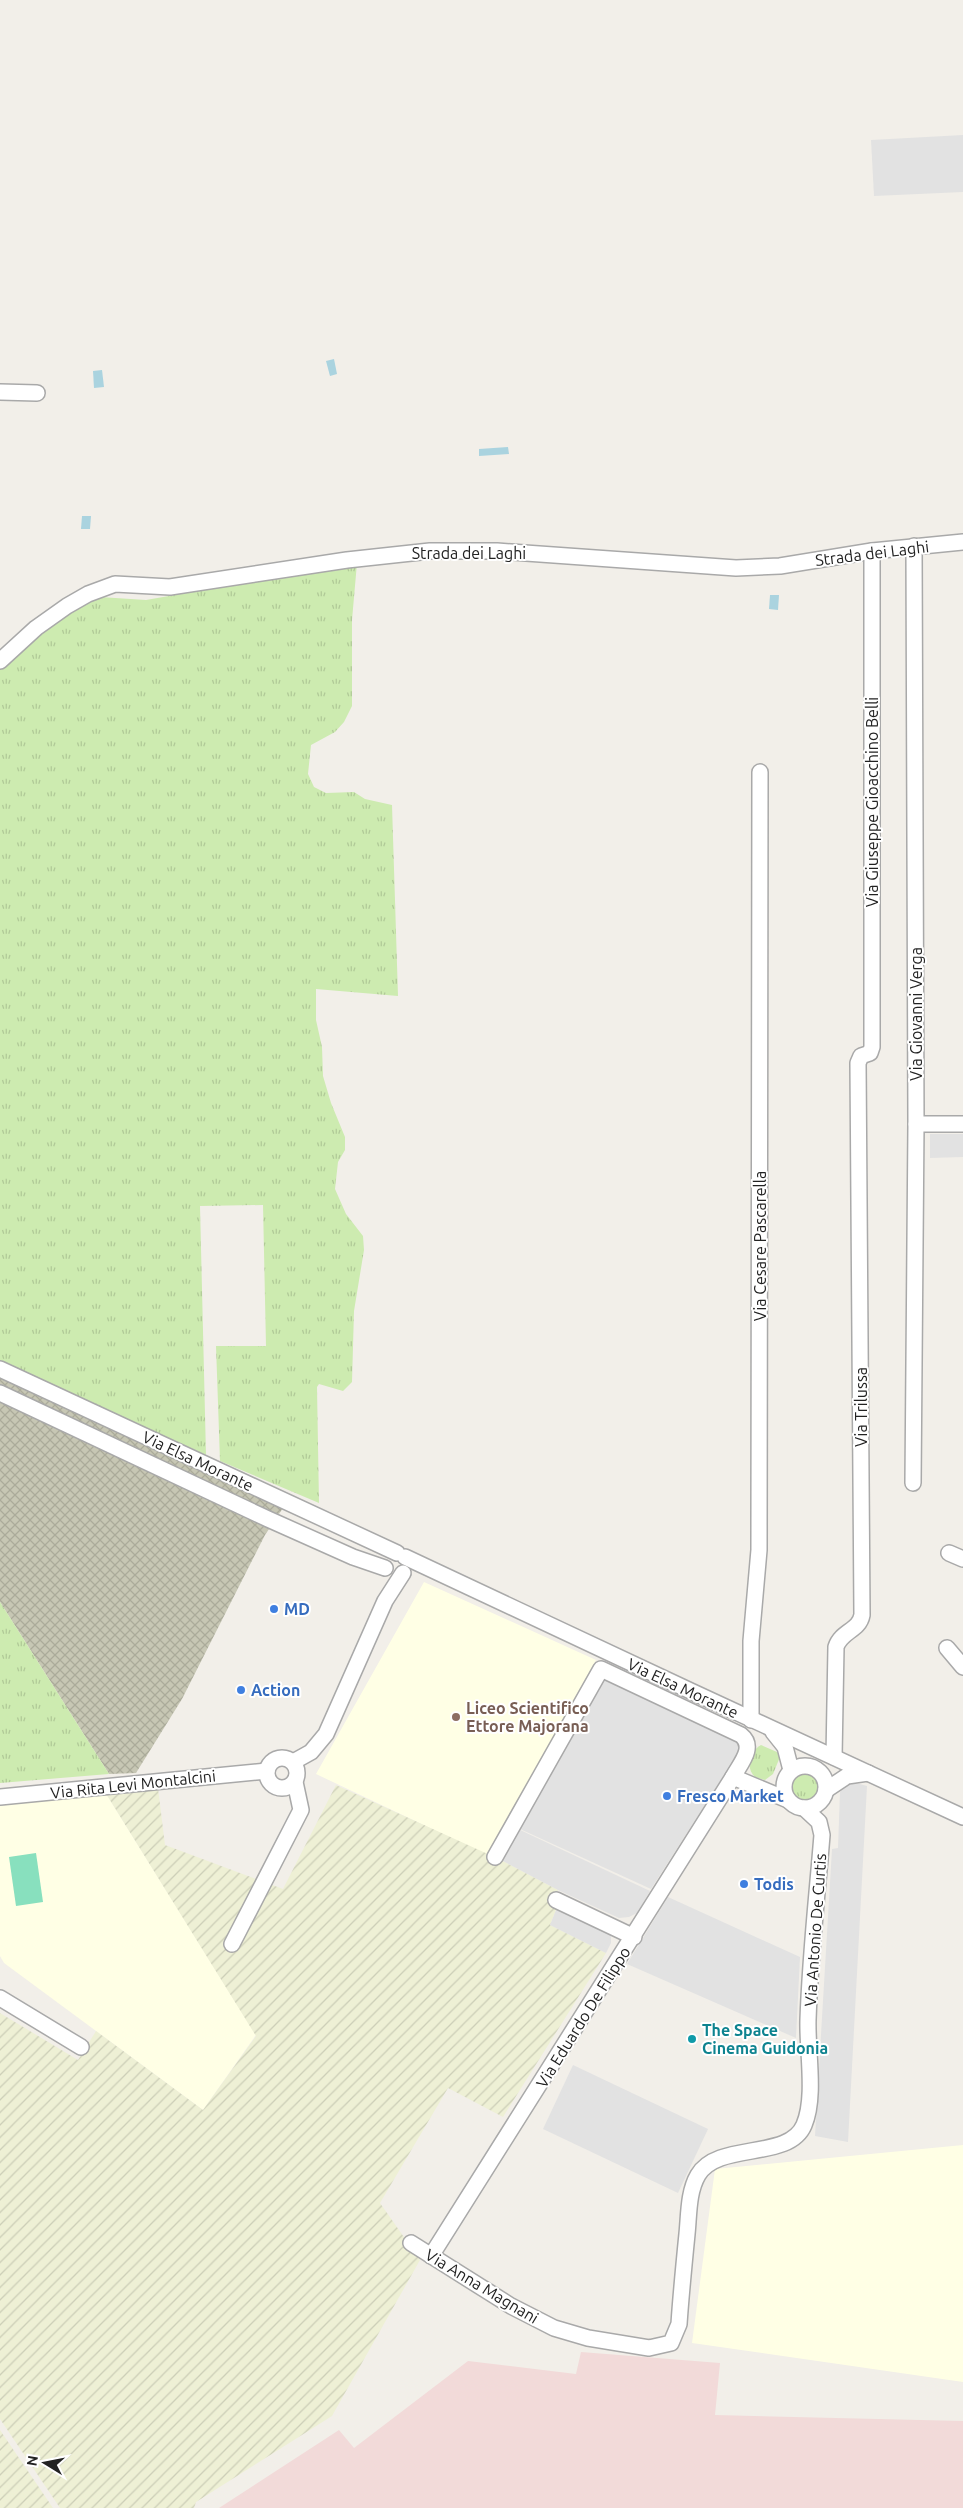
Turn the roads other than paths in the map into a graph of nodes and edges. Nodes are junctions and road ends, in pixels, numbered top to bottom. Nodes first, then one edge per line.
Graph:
1 (0, 392) edge
2 (37, 393) dead end
3 (963, 542) edge
4 (914, 546) junction
5 (872, 551) junction
6 (0, 661) edge
7 (760, 772) dead end
8 (870, 1053) joint
9 (916, 1124) junction
10 (963, 1124) edge
11 (0, 1369) edge
12 (0, 1393) edge
13 (913, 1483) dead end
14 (949, 1553) dead end
15 (401, 1555) junction
16 (963, 1559) edge
17 (385, 1569) junction
18 (403, 1573) junction
19 (385, 1601) junction
20 (947, 1648) dead end
21 (963, 1667) edge
22 (751, 1720) junction
23 (770, 1729) junction
24 (820, 1750) junction
25 (834, 1756) junction
26 (293, 1762) junction
27 (267, 1771) junction
28 (868, 1773) junction
29 (788, 1774) junction
30 (733, 1777) junction
31 (295, 1782) junction
32 (825, 1785) junction
33 (763, 1790) junction
34 (0, 1797) edge
35 (788, 1800) junction
36 (804, 1808) junction
37 (963, 1817) edge
38 (495, 1857) dead end
39 (556, 1900) dead end
40 (634, 1937) junction
41 (232, 1944) dead end
42 (0, 1998) edge
43 (81, 2047) dead end
44 (411, 2243) dead end
45 (431, 2256) junction
46 (670, 2343) joint

1 - 2 street
3 - 4 street, Strada dei Laghi
4 - 5 street, Strada dei Laghi
4 - 9 street, Via Giovanni Verga
5 - 6 street, Strada dei Laghi
5 - 8 street, Via Giuseppe Gioacchino Belli
7 - 22 street, Via Cesare Pascarella
8 - 25 street, Via Trilussa
9 - 10 street
9 - 13 street, Via Giovanni Verga
11 - 15 street, Via Elsa Morante
12 - 17 street
14 - 16 street
15 - 17 street
15 - 18 street
15 - 22 street, Via Elsa Morante
17 - 18 street
17 - 19 street
18 - 19 street, Via Rita Levi Montalcini
19 - 26 street, Via Rita Levi Montalcini
20 - 21 street
22 - 23 street, Via Elsa Morante
23 - 24 street, Via Elsa Morante
23 - 29 street
24 - 25 street, Via Elsa Morante
24 - 29 street
24 - 32 street
25 - 28 street, Via Elsa Morante
26 - 27 street, Via Rita Levi Montalcini
26 - 31 street
27 - 31 street
27 - 34 street, Via Rita Levi Montalcini
28 - 32 street
28 - 37 street, Via Elsa Morante
29 - 32 street
29 - 33 street
29 - 35 street
30 - 33 street
30 - 38 street, Via Eduardo De Filippo
30 - 40 street, Via Eduardo De Filippo
31 - 41 street
32 - 36 street
33 - 35 street
35 - 36 street
36 - 46 street, Via Antonio De Curtis
39 - 40 street
40 - 45 street, Via Eduardo De Filippo
42 - 43 street
44 - 45 street, Via Anna Magnani
45 - 46 street, Via Anna Magnani

